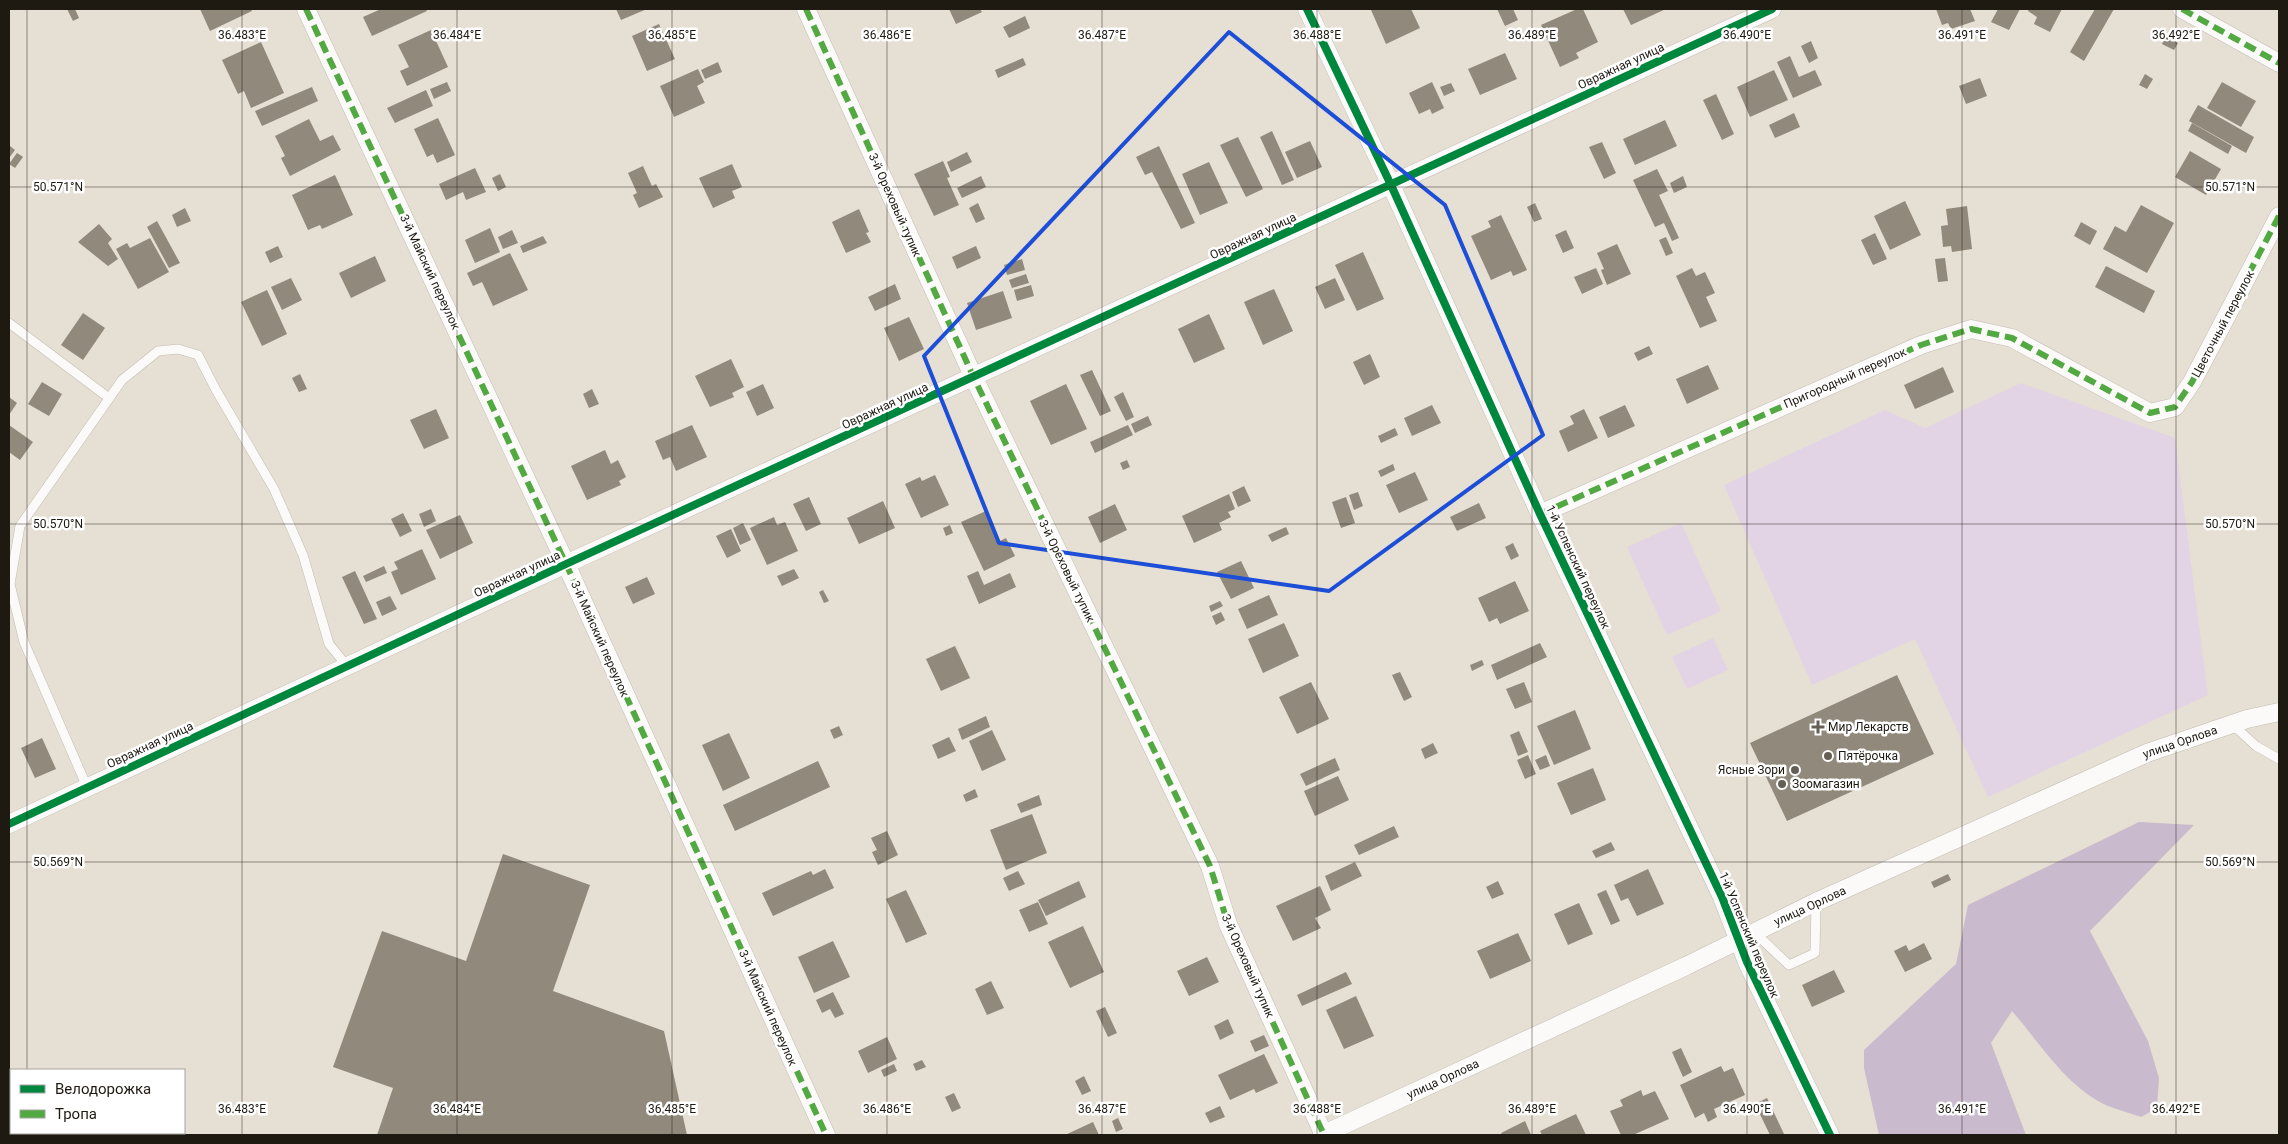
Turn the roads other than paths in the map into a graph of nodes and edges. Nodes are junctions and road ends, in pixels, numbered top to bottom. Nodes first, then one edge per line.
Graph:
1 (306, 9) edge
2 (806, 9) edge
3 (1308, 9) edge
4 (1772, 9) edge
5 (2182, 9) edge
6 (2279, 64) edge
7 (1391, 185) junction
8 (2279, 216) edge
9 (9, 323) edge
10 (974, 378) junction
11 (109, 398) junction
12 (2150, 413) joint
13 (1540, 514) junction
14 (566, 564) junction
15 (347, 666) junction
16 (2279, 712) edge
17 (2232, 724) junction
18 (2279, 759) edge
19 (87, 787) junction
20 (9, 824) edge
21 (1816, 902) junction
22 (1747, 936) junction
23 (826, 1135) edge
24 (1323, 1135) edge
25 (1830, 1135) edge

1 - 14 street, 3-й Майский переулок
2 - 10 street, 3-й Ореховый тупик
3 - 7 street, 1-й Успенский переулок
4 - 7 street, Овражная улица
5 - 6 street
7 - 10 street, Овражная улица
7 - 13 street, 1-й Успенский переулок
8 - 12 street, Цветочный переулок
9 - 11 lane
10 - 14 street, Овражная улица
10 - 24 street, 3-й Ореховый тупик
11 - 15 lane
11 - 19 lane
12 - 13 street, Пригородный переулок
13 - 22 street, 1-й Успенский переулок
14 - 15 street, Овражная улица
14 - 23 street, 3-й Майский переулок
15 - 19 street, Овражная улица
16 - 17 street, улица Орлова
17 - 18 lane
17 - 21 street, улица Орлова
19 - 20 street, Овражная улица
21 - 22 street, улица Орлова
21 - 22 lane
22 - 24 street, улица Орлова
22 - 25 street, 1-й Успенский переулок

